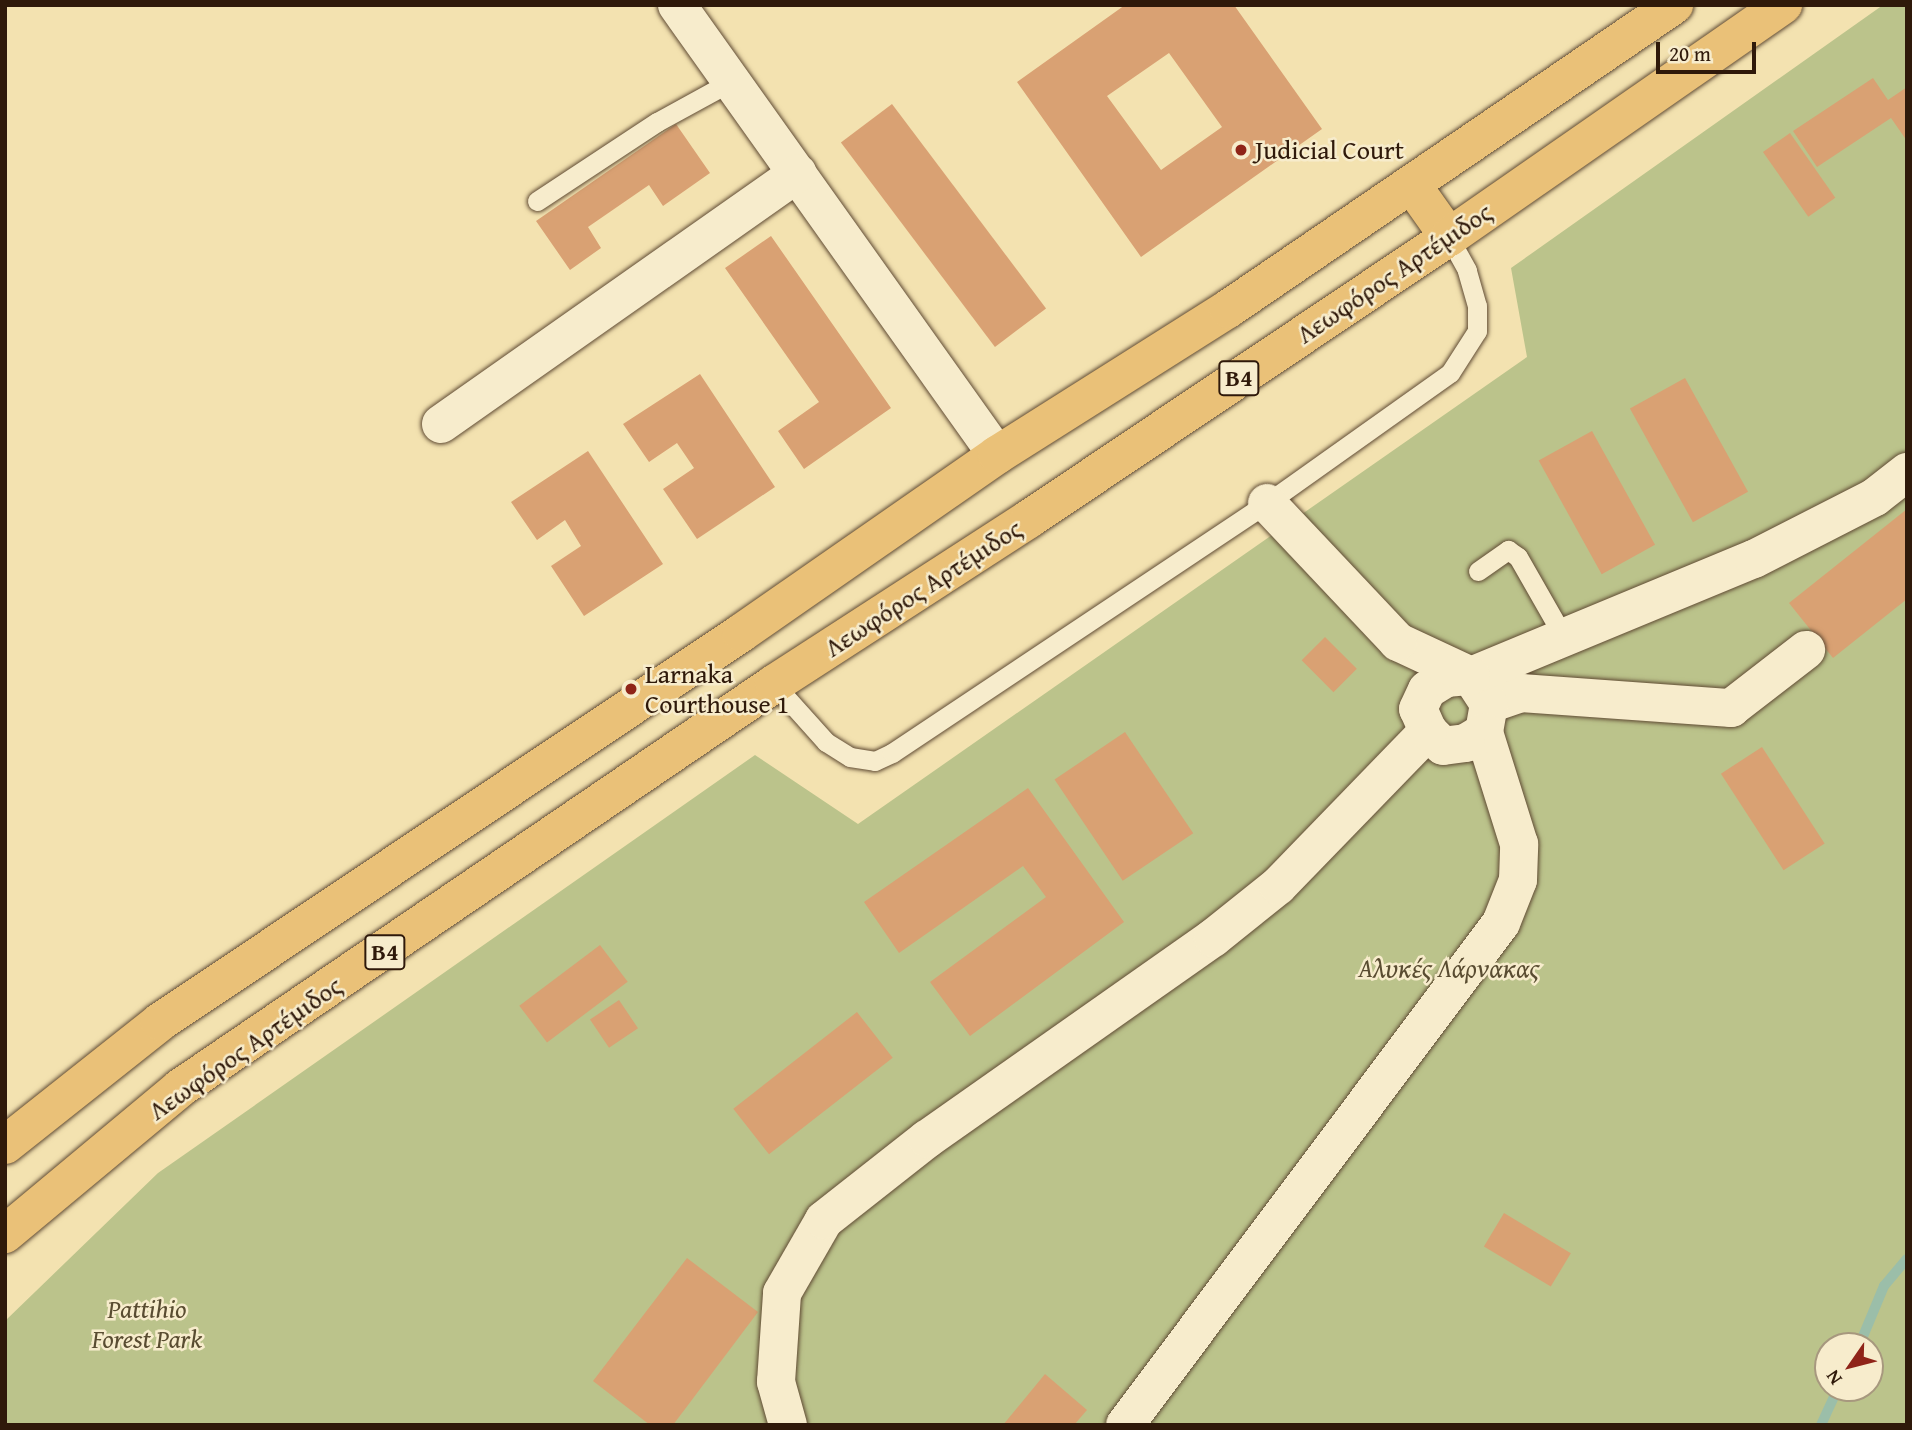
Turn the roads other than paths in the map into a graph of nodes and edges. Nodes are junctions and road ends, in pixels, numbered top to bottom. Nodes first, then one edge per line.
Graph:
1 (677, 5) edge
2 (1674, 5) edge
3 (1783, 5) edge
4 (730, 82) junction
5 (798, 173) junction
6 (1412, 185) junction
7 (537, 201) dead end
8 (1449, 236) junction
9 (441, 424) dead end
10 (997, 455) junction
11 (1907, 472) edge
12 (1267, 503) junction
13 (1478, 571) dead end
14 (741, 633) junction
15 (1563, 636) junction
16 (1806, 650) dead end
17 (774, 684) junction
18 (1482, 704) junction
19 (1428, 732) junction
20 (5, 1145) edge
21 (5, 1234) edge
22 (788, 1425) edge
23 (1125, 1425) edge

1 - 4 street
2 - 6 main road, B4
3 - 8 main road, Λεωφόρος Αρτέμιδος / B4
4 - 5 street
4 - 7 lane
5 - 9 street
5 - 10 street
6 - 8 main road
6 - 10 main road, B4
8 - 12 lane
8 - 17 main road, Λεωφόρος Αρτέμιδος / B4
10 - 14 main road, B4
11 - 15 street
12 - 17 lane
12 - 18 street
13 - 15 lane
14 - 17 main road
14 - 20 main road, B4
15 - 18 street
16 - 18 street
17 - 21 main road, Λεωφόρος Αρτέμιδος / B4
18 - 19 street
18 - 19 street
18 - 23 street
19 - 22 street

